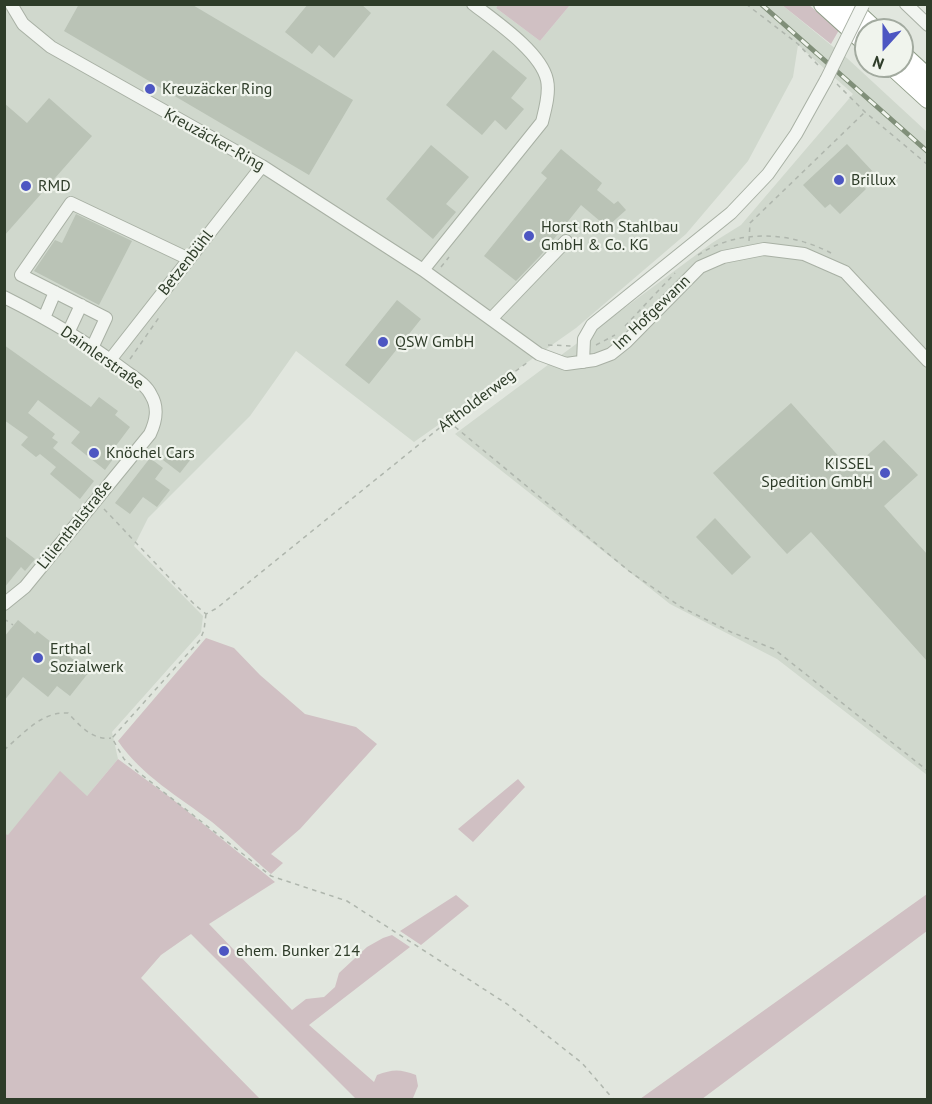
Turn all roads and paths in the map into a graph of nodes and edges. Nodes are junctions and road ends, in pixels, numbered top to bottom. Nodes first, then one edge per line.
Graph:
1 (11, 4) edge
2 (473, 4) edge
3 (746, 4) edge
4 (823, 4) edge
5 (847, 4) edge
6 (906, 4) edge
7 (863, 5) edge
8 (862, 18) edge
9 (927, 25) edge
10 (854, 32) edge
11 (914, 66) edge
12 (827, 76) junction
13 (905, 78) edge
14 (927, 78) edge
15 (927, 99) edge
16 (865, 112) junction
17 (927, 165) edge
18 (262, 166) junction
19 (749, 236) junction
20 (566, 242) dead end
21 (748, 251) junction
22 (451, 254) dead end
23 (832, 254) dead end
24 (694, 258) dead end
25 (189, 259) junction
26 (679, 269) dead end
27 (423, 270) junction
28 (438, 271) dead end
29 (55, 292) junction
30 (4, 297) edge
31 (81, 305) junction
32 (44, 318) junction
33 (491, 319) junction
34 (626, 325) dead end
35 (68, 333) junction
36 (618, 334) dead end
37 (584, 347) junction
38 (92, 348) junction
39 (539, 354) junction
40 (110, 360) junction
41 (927, 361) edge
42 (583, 362) junction
43 (448, 421) junction
44 (142, 442) joint
45 (95, 500) junction
46 (4, 604) edge
47 (206, 614) junction
48 (4, 619) edge
49 (14, 625) dead end
50 (112, 738) junction
51 (4, 750) edge
52 (927, 771) edge
53 (614, 1100) edge

1 - 18 street, Kreuzäcker-Ring
2 - 27 street
3 - 12 path
4 - 10 highway
5 - 8 highway
6 - 9 street
7 - 12 street, bridge
11 - 14 highway
12 - 16 path
12 - 37 street
13 - 15 highway
16 - 17 path
16 - 19 path
18 - 25 street, Betzenbühl
18 - 27 street, Kreuzäcker-Ring
19 - 21 path
19 - 23 path
19 - 24 path
20 - 33 street
21 - 41 street, Im Hofgewann
21 - 42 street, Im Hofgewann
22 - 28 path
25 - 29 street
25 - 40 street, Betzenbühl
26 - 34 path
27 - 33 street, Kreuzäcker-Ring
29 - 31 street
29 - 32 street
30 - 32 street, Daimlerstraße
31 - 35 street
31 - 38 street
32 - 35 street, Daimlerstraße
33 - 39 street, Kreuzäcker-Ring
35 - 38 street, Daimlerstraße
36 - 37 path
37 - 39 path, Aftholderweg
37 - 42 street
38 - 40 street, Daimlerstraße
39 - 42 street
39 - 43 path, Aftholderweg
40 - 44 street, Daimlerstraße
43 - 47 path, Aftholderweg
43 - 52 path
44 - 45 street, Lilienthalstraße
45 - 46 street, Lilienthalstraße
45 - 47 path
47 - 50 path
48 - 49 path
50 - 51 path
50 - 53 path

